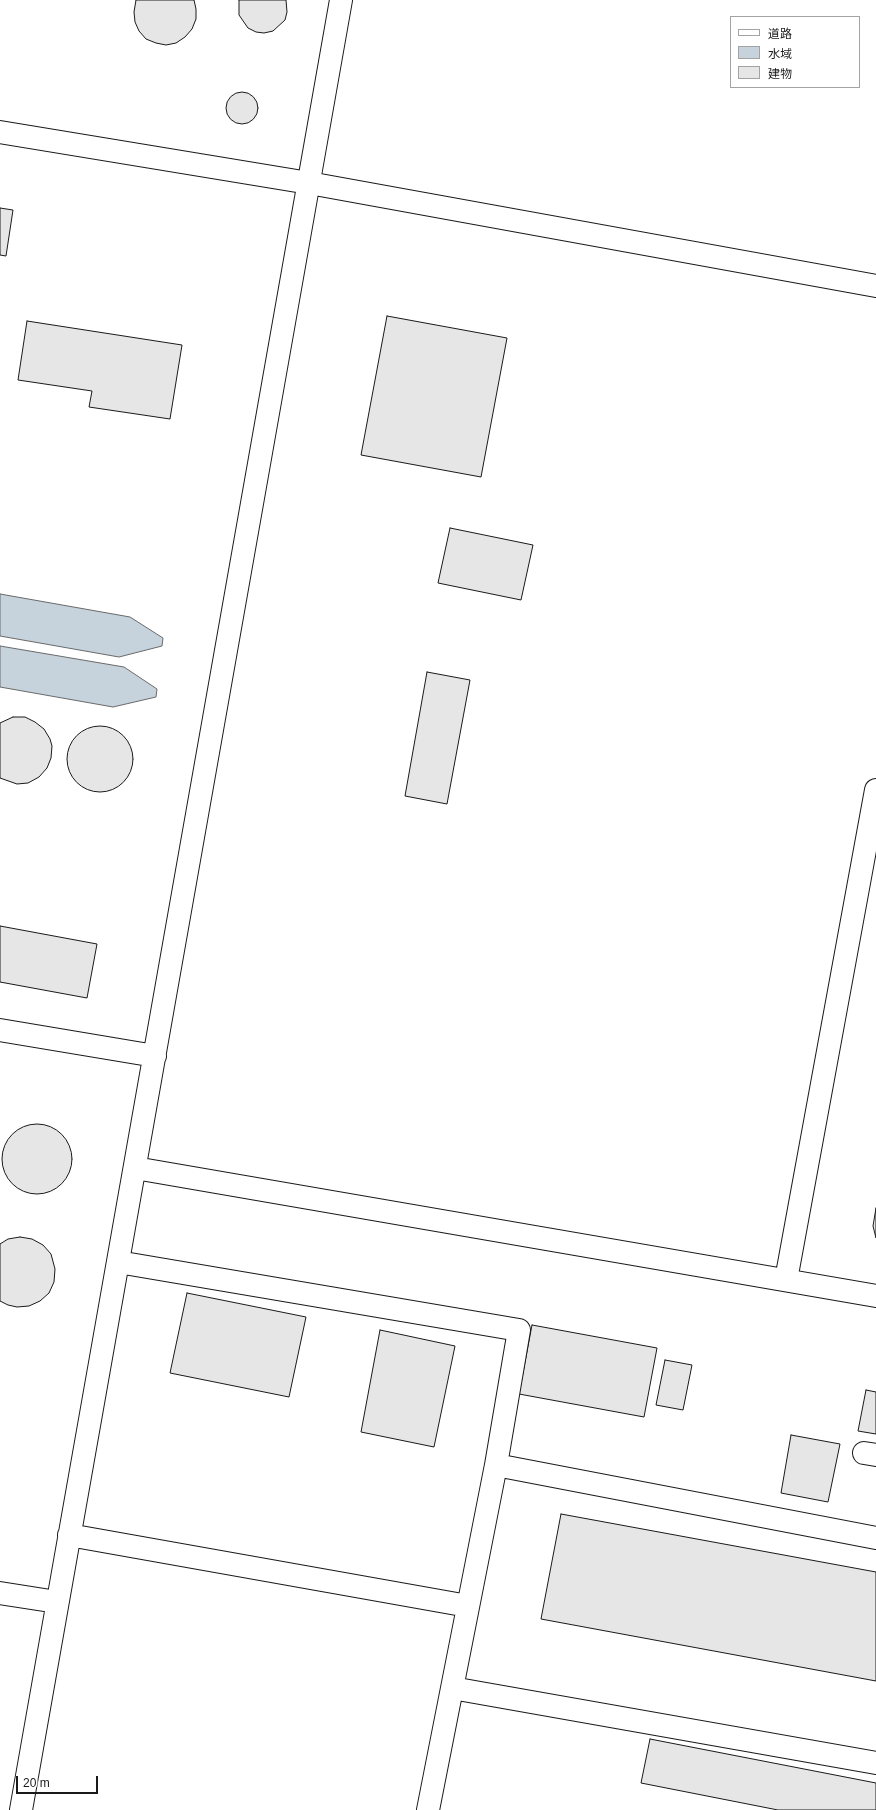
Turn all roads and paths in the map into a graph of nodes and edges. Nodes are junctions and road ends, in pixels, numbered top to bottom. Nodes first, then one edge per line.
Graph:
1 (341, 0) edge
2 (0, 132) edge
3 (309, 183) junction
4 (876, 286) edge
5 (876, 790) edge
6 (0, 1030) edge
7 (154, 1056) junction
8 (135, 1168) junction
9 (118, 1262) junction
10 (786, 1280) junction
11 (876, 1296) edge
12 (496, 1465) junction
13 (69, 1535) junction
14 (876, 1538) edge
15 (0, 1593) edge
16 (57, 1602) junction
17 (468, 1606) junction
18 (452, 1688) junction
19 (876, 1763) edge
20 (21, 1810) edge
21 (428, 1810) edge

1 - 3 lane
2 - 3 lane
3 - 4 lane
3 - 7 lane
5 - 10 lane
6 - 7 lane
7 - 8 lane
8 - 9 lane
8 - 10 lane
9 - 12 lane
9 - 13 lane
10 - 11 lane
12 - 14 lane
12 - 17 lane
13 - 16 lane
13 - 17 lane
15 - 16 lane
16 - 20 lane
17 - 18 lane
18 - 19 lane
18 - 21 lane

